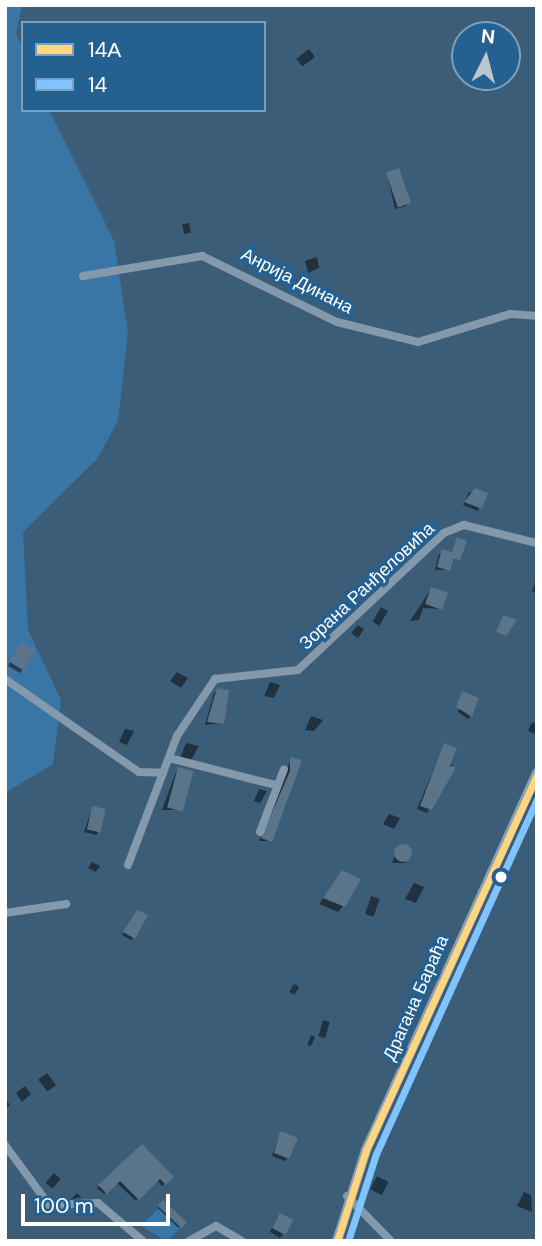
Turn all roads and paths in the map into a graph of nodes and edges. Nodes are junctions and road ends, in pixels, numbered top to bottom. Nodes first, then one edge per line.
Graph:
1 (83, 275) dead end
2 (537, 316) edge
3 (537, 543) edge
4 (5, 679) edge
5 (169, 758) junction
6 (284, 769) dead end
7 (163, 773) junction
8 (537, 774) edge
9 (276, 785) junction
10 (260, 832) dead end
11 (128, 865) dead end
12 (66, 904) dead end
13 (5, 913) edge
14 (5, 1144) edge
15 (347, 1196) junction
16 (143, 1241) edge
17 (189, 1241) edge
18 (242, 1241) edge
19 (337, 1241) edge
20 (391, 1241) edge

1 - 2 street, Анрија Динана
3 - 5 street, Зорана Ранђеловића
4 - 7 street
5 - 7 street, Зорана Ранђеловића
5 - 9 street
6 - 9 street
7 - 11 street, Зорана Ранђеловића
8 - 15 street, Драгана Бараћа
9 - 10 street
12 - 13 street
14 - 16 street
15 - 19 street, Драгана Бараћа
15 - 20 street
17 - 18 street

